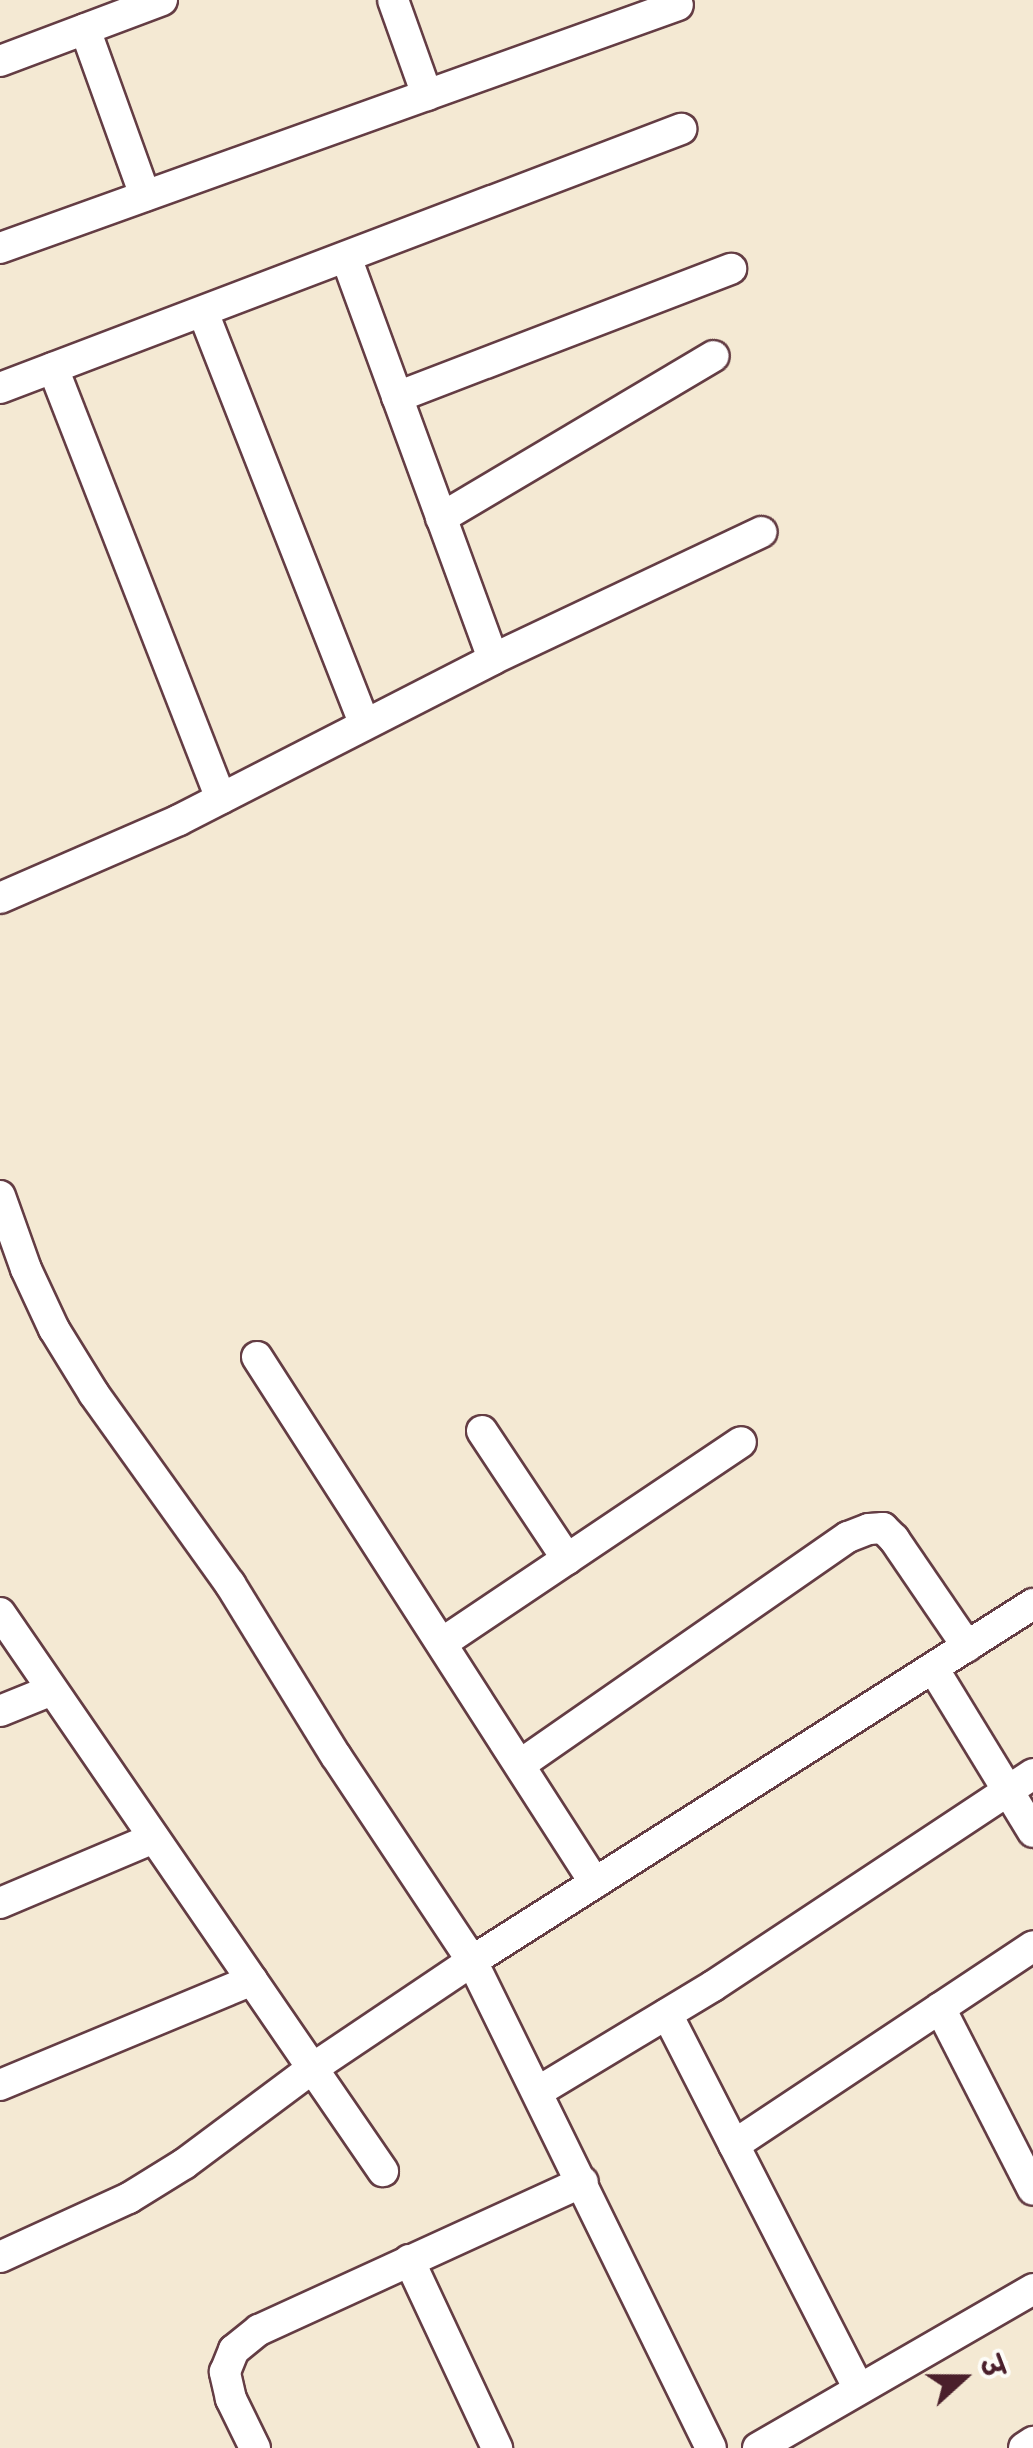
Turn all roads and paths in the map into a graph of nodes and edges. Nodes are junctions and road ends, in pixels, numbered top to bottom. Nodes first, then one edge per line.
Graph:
1 (162, 0) edge
2 (393, 0) edge
3 (678, 4) dead end
4 (85, 29) junction
5 (0, 61) edge
6 (427, 95) junction
7 (681, 129) dead end
8 (145, 196) junction
9 (0, 248) edge
10 (346, 258) junction
11 (731, 269) dead end
12 (203, 312) junction
13 (714, 356) dead end
14 (53, 368) junction
15 (0, 388) edge
16 (397, 397) junction
17 (441, 518) junction
18 (762, 532) dead end
19 (493, 659) junction
20 (364, 723) junction
21 (221, 798) junction
22 (0, 898) edge
23 (0, 1196) edge
24 (257, 1357) dead end
25 (482, 1430) dead end
26 (741, 1442) dead end
27 (567, 1559) junction
28 (1033, 1604) edge
29 (0, 1613) edge
30 (442, 1642) junction
31 (966, 1646) junction
32 (933, 1668) junction
33 (52, 1690) junction
34 (0, 1711) edge
35 (521, 1764) junction
36 (1020, 1782) edge
37 (1033, 1832) edge
38 (154, 1838) junction
39 (595, 1882) junction
40 (0, 1903) edge
41 (1033, 1946) edge
42 (472, 1961) junction
43 (252, 1980) junction
44 (940, 2008) junction
45 (667, 2014) junction
46 (312, 2068) junction
47 (0, 2085) edge
48 (539, 2091) junction
49 (734, 2145) junction
50 (383, 2171) dead end
51 (583, 2182) junction
52 (1033, 2190) edge
53 (0, 2256) edge
54 (409, 2260) junction
55 (1033, 2289) edge
56 (858, 2388) junction
57 (1033, 2442) edge
58 (255, 2448) edge
59 (497, 2448) edge
60 (711, 2448) edge
61 (758, 2448) edge
62 (1024, 2448) edge

1 - 4 street
2 - 6 street
3 - 6 street
4 - 5 street
4 - 8 street
6 - 8 street
7 - 10 street
8 - 9 street
10 - 12 street
10 - 16 street
11 - 16 street
12 - 14 street
12 - 20 street
13 - 17 street
14 - 15 street
14 - 21 street
16 - 17 street
17 - 19 street
18 - 19 street
19 - 20 street
20 - 21 street
21 - 22 street
23 - 42 street
24 - 30 street
25 - 27 street
26 - 27 street
27 - 30 street
28 - 31 street
29 - 33 street
30 - 35 street
31 - 32 street
31 - 35 street
32 - 36 street
32 - 39 street
33 - 34 street
33 - 38 street
35 - 39 street
36 - 37 street
36 - 45 street
38 - 40 street
38 - 43 street
39 - 42 street
41 - 44 street
42 - 46 street
42 - 48 street
43 - 46 street
43 - 47 street
44 - 49 street
44 - 52 street
45 - 48 street
45 - 49 street
46 - 50 street
46 - 53 street
48 - 51 street
49 - 56 street
51 - 54 street
51 - 60 street
54 - 58 street
54 - 59 street
55 - 56 street
56 - 61 street
57 - 62 street

